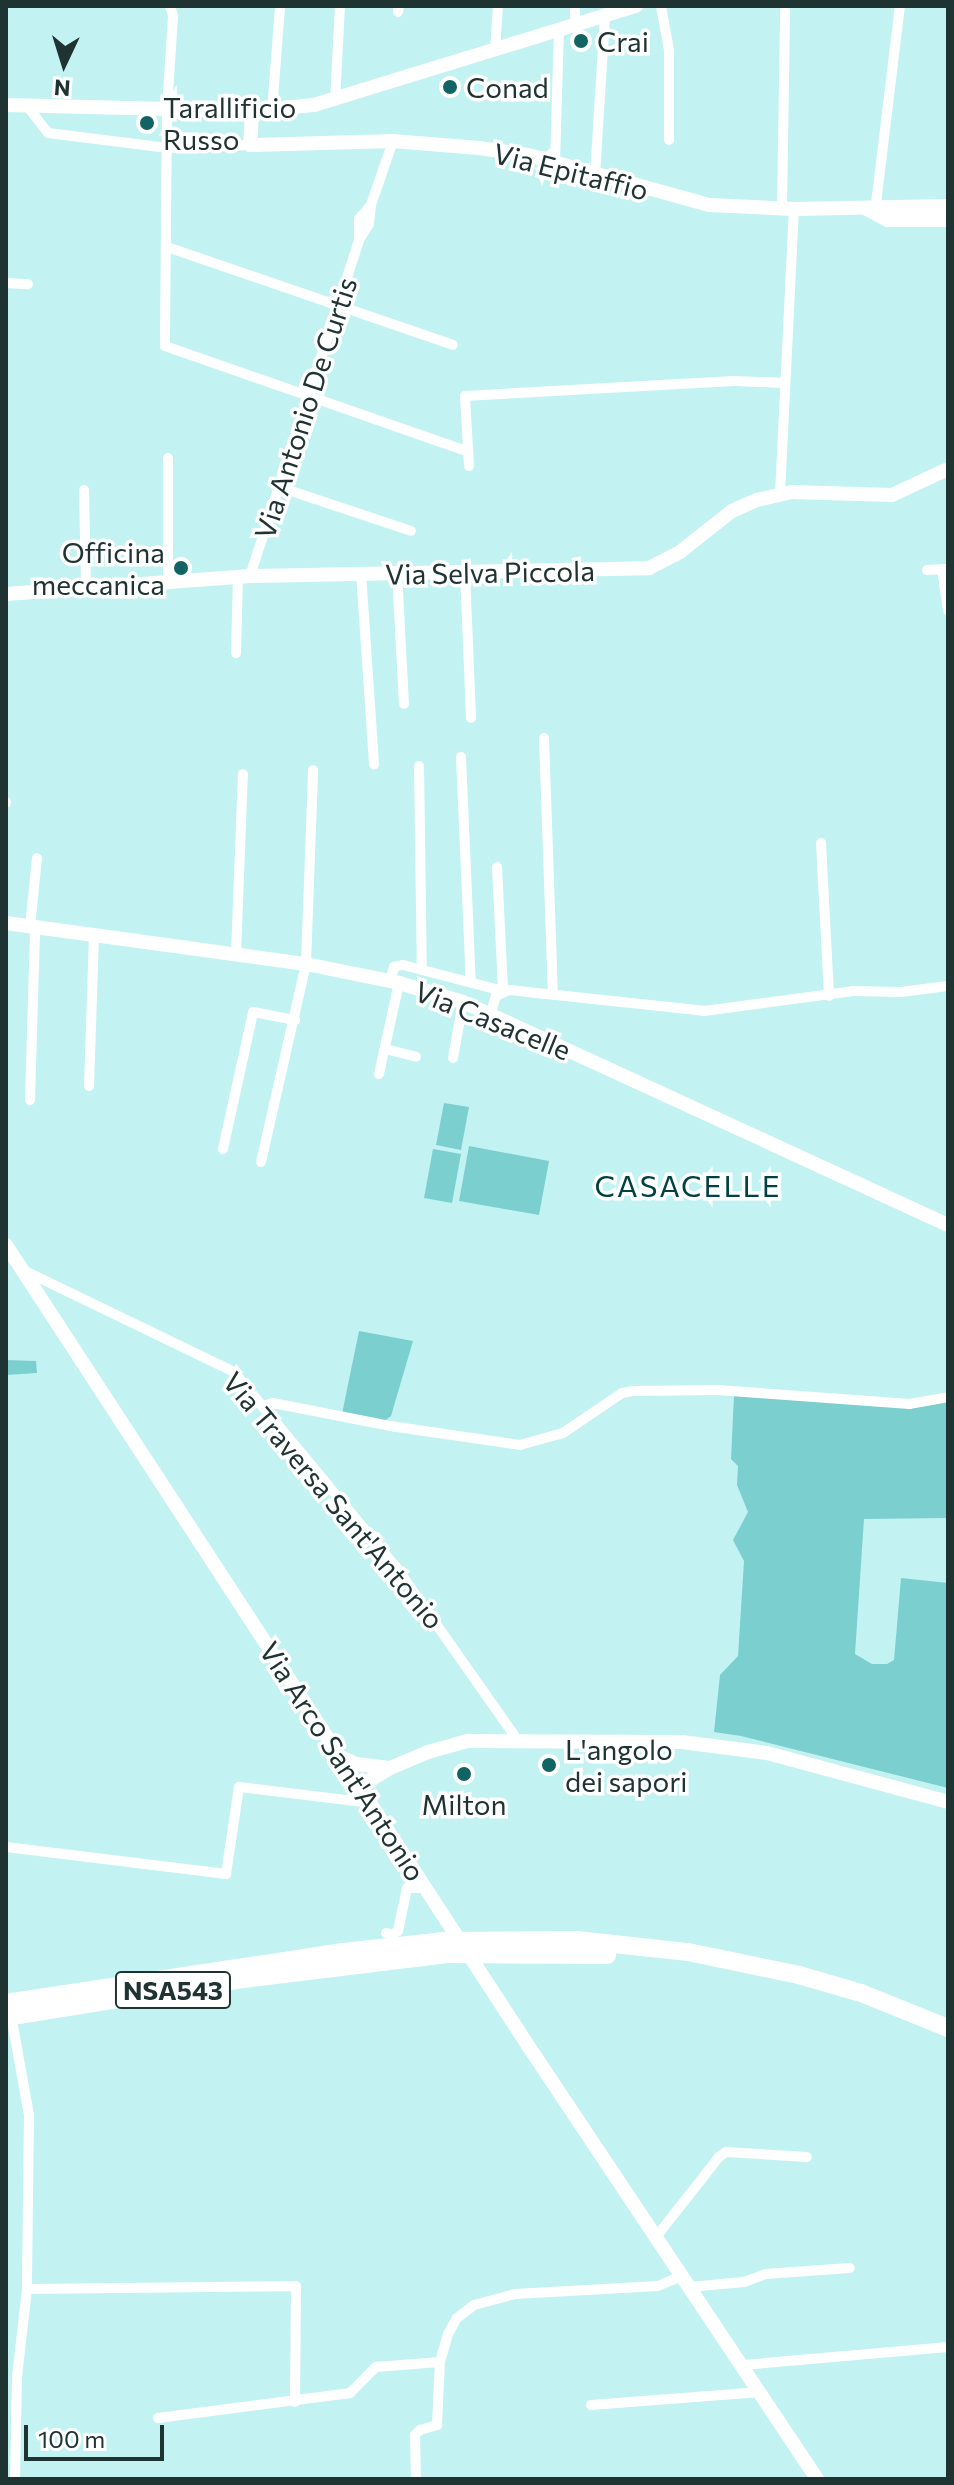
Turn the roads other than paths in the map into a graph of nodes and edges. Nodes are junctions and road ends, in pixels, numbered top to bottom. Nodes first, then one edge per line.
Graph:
1 (170, 6) edge
2 (280, 6) edge
3 (340, 6) edge
4 (498, 6) edge
5 (575, 6) edge
6 (636, 6) edge
7 (661, 6) edge
8 (785, 6) edge
9 (900, 6) edge
10 (605, 16) junction
11 (575, 26) junction
12 (559, 31) junction
13 (495, 51) junction
14 (335, 101) junction
15 (6, 105) edge
16 (27, 106) junction
17 (167, 109) junction
18 (252, 111) junction
19 (272, 111) junction
20 (669, 140) dead end
21 (393, 141) junction
22 (250, 145) junction
23 (168, 148) junction
24 (555, 163) junction
25 (595, 175) junction
26 (948, 206) edge
27 (788, 209) junction
28 (872, 210) junction
29 (948, 220) edge
30 (167, 247) junction
31 (6, 283) edge
32 (28, 284) dead end
33 (339, 306) junction
34 (453, 345) dead end
35 (785, 383) junction
36 (309, 397) junction
37 (463, 450) dead end
38 (168, 458) dead end
39 (469, 466) dead end
40 (948, 469) edge
41 (279, 487) junction
42 (84, 490) dead end
43 (780, 494) junction
44 (411, 531) dead end
45 (945, 569) edge
46 (927, 570) dead end
47 (397, 572) junction
48 (361, 573) junction
49 (465, 573) junction
50 (244, 577) junction
51 (168, 582) junction
52 (86, 587) junction
53 (6, 594) edge
54 (948, 611) edge
55 (236, 653) dead end
56 (404, 704) dead end
57 (471, 718) dead end
58 (544, 738) dead end
59 (461, 757) dead end
60 (374, 765) dead end
61 (419, 766) dead end
62 (313, 770) dead end
63 (243, 774) dead end
64 (821, 843) dead end
65 (37, 858) dead end
66 (497, 867) dead end
67 (6, 923) edge
68 (32, 927) junction
69 (94, 937) junction
70 (236, 954) junction
71 (306, 964) junction
72 (422, 970) junction
73 (395, 982) junction
74 (471, 982) junction
75 (948, 986) edge
76 (503, 990) junction
77 (553, 993) junction
78 (829, 996) junction
79 (463, 1002) junction
80 (491, 1013) junction
81 (295, 1020) junction
82 (385, 1049) junction
83 (416, 1057) dead end
84 (453, 1058) dead end
85 (379, 1074) dead end
86 (89, 1086) dead end
87 (30, 1100) dead end
88 (223, 1149) dead end
89 (261, 1162) dead end
90 (948, 1225) edge
91 (12, 1256) edge
92 (948, 1397) edge
93 (262, 1406) junction
94 (517, 1739) junction
95 (341, 1757) junction
96 (390, 1768) junction
97 (357, 1781) junction
98 (948, 1802) edge
99 (374, 1807) junction
100 (6, 1847) edge
101 (426, 1888) junction
102 (386, 1933) dead end
103 (342, 1959) junction
104 (694, 1959) junction
105 (6, 2003) edge
106 (10, 2022) edge
107 (948, 2028) edge
108 (948, 2040) edge
109 (807, 2157) dead end
110 (656, 2237) junction
111 (850, 2268) dead end
112 (685, 2282) junction
113 (27, 2289) junction
114 (948, 2347) edge
115 (440, 2362) junction
116 (743, 2365) junction
117 (761, 2392) junction
118 (295, 2402) junction
119 (591, 2405) dead end
120 (158, 2418) dead end
121 (15, 2479) edge
122 (416, 2479) edge
123 (817, 2479) edge

1 - 17 street
2 - 19 street
3 - 14 street
4 - 13 street
5 - 11 street
6 - 10 street
7 - 20 street
8 - 27 street
9 - 28 street
10 - 11 street
10 - 25 street
11 - 12 street
12 - 13 street
12 - 24 street
13 - 14 street
14 - 19 street
15 - 16 street
16 - 17 street
16 - 23 street, Via Epitaffio
17 - 18 street
17 - 23 street
18 - 19 street
18 - 22 street
21 - 22 street, Via Epitaffio
21 - 24 street, Via Epitaffio
21 - 33 street, Via Antonio De Curtis
22 - 23 street, Via Epitaffio
23 - 30 street
24 - 25 street, Via Epitaffio
25 - 27 street, Via Epitaffio
26 - 28 street, Via Epitaffio
27 - 28 street, Via Epitaffio
27 - 35 street
28 - 29 street, Via Epitaffio
30 - 33 street
30 - 36 street
31 - 32 street
33 - 34 street
33 - 36 street, Via Antonio De Curtis
35 - 39 street
35 - 43 street
36 - 37 street
36 - 41 street, Via Antonio De Curtis
38 - 51 street
40 - 43 street, Via Selva Piccola
41 - 44 street
41 - 50 street, Via Antonio De Curtis
42 - 52 street
43 - 49 street, Via Selva Piccola
45 - 46 street
45 - 54 street
47 - 48 street, Via Selva Piccola
47 - 49 street, Via Selva Piccola
47 - 56 street
48 - 50 street, Via Selva Piccola
48 - 60 street
49 - 57 street
50 - 51 street, Via Selva Piccola
50 - 55 street, Via Antonio De Curtis
51 - 52 street, Via Selva Piccola
52 - 53 street, Via Selva Piccola
58 - 77 street
59 - 74 street
61 - 72 street
62 - 71 street
63 - 70 street
64 - 78 street
65 - 68 street
66 - 76 street
67 - 68 street, Via Casacelle
68 - 69 street, Via Casacelle
68 - 87 street
69 - 70 street, Via Casacelle
69 - 86 street
70 - 71 street, Via Casacelle
71 - 73 street, Via Casacelle
71 - 81 street
72 - 73 street
72 - 74 street
73 - 79 street, Via Casacelle
73 - 82 street
74 - 76 street
75 - 78 street
76 - 77 street
76 - 80 street
77 - 78 street
79 - 80 street, Via Casacelle
79 - 84 street
80 - 90 street, Via Casacelle
81 - 88 street
81 - 89 street
82 - 83 street
82 - 85 street
91 - 93 street, Via Traversa Sant'Antonio
91 - 95 street, Via Arco Sant'Antonio
92 - 93 street
93 - 94 street, Via Traversa Sant'Antonio
94 - 96 street
94 - 98 street
95 - 96 street
95 - 97 street, Via Arco Sant'Antonio
96 - 97 street
96 - 99 street
97 - 99 street, Via Arco Sant'Antonio
99 - 100 street
99 - 101 street, Via Arco Sant'Antonio
101 - 102 street
101 - 110 street, Via Arco Sant'Antonio
103 - 104 highway
103 - 105 highway, NSA543
103 - 106 highway, NSA543
104 - 107 highway
104 - 108 highway
106 - 113 street
109 - 110 street
110 - 112 street, Via Arco Sant'Antonio
111 - 112 street
112 - 115 street
112 - 116 street, Via Arco Sant'Antonio
113 - 118 street
113 - 121 street
114 - 116 street
115 - 118 street
115 - 122 street
116 - 117 street, Via Arco Sant'Antonio
117 - 119 street
117 - 123 street, Via Arco Sant'Antonio
118 - 120 street

